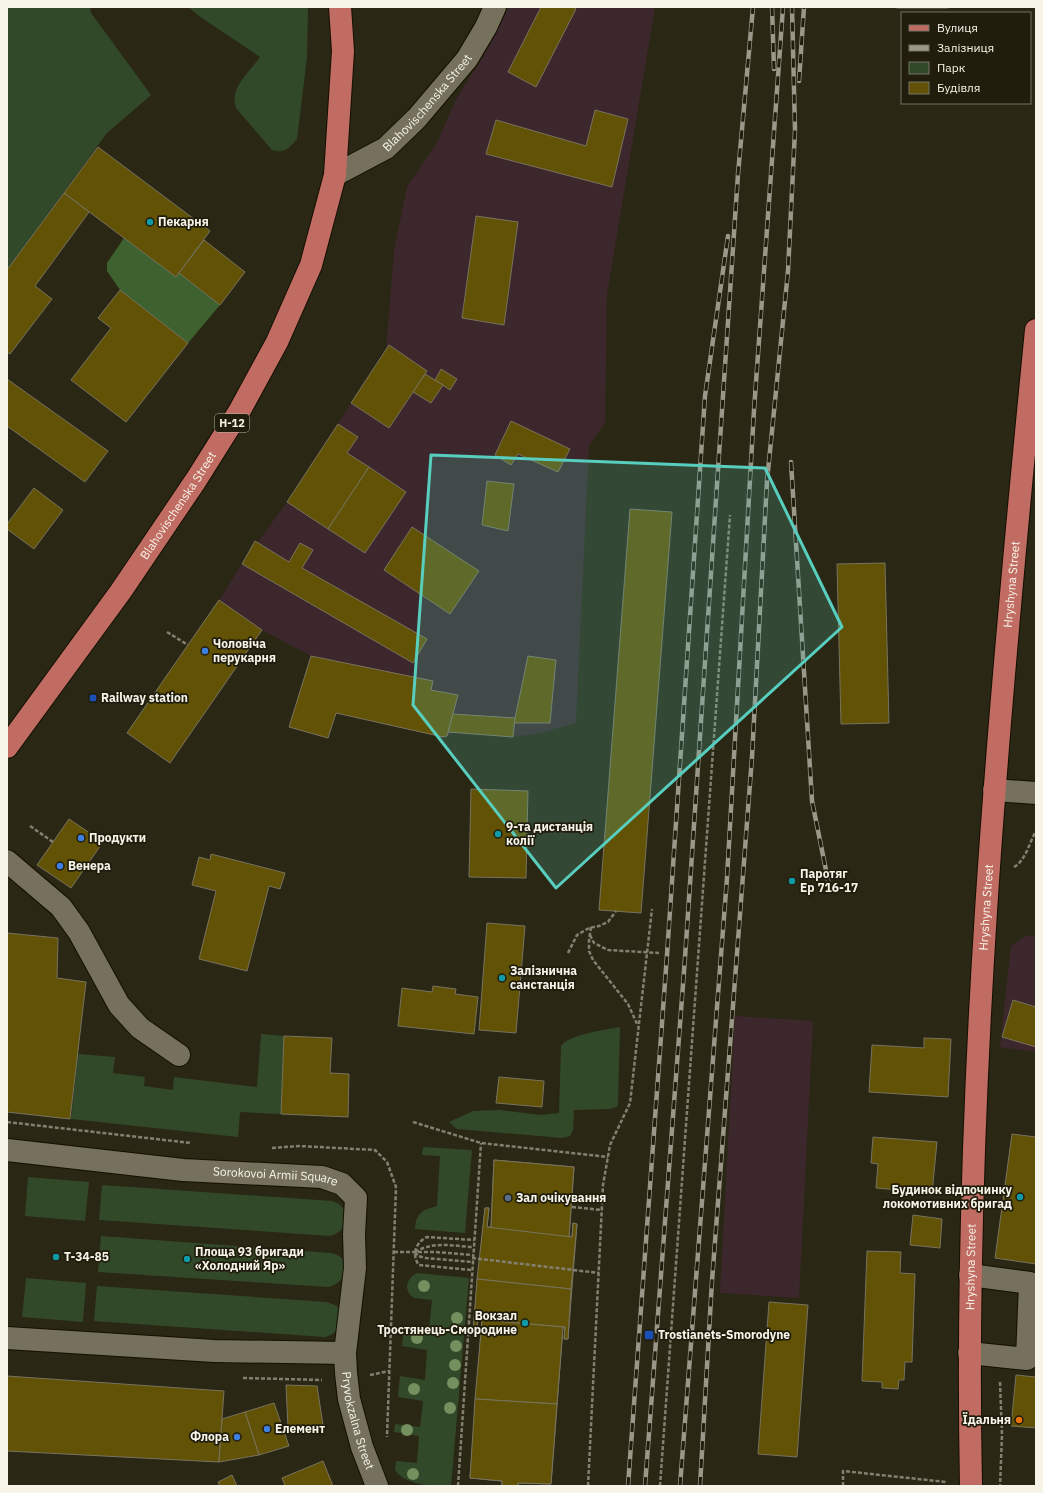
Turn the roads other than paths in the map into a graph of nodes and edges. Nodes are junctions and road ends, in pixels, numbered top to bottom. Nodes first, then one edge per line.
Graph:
1 (340, 7) edge
2 (495, 7) edge
3 (335, 175) junction
4 (1036, 330) edge
5 (7, 747) edge
6 (994, 790) junction
7 (1036, 793) edge
8 (7, 861) edge
9 (179, 1055) dead end
10 (7, 1150) edge
11 (970, 1275) junction
12 (7, 1338) edge
13 (969, 1353) junction
14 (345, 1354) junction
15 (970, 1485) edge
16 (377, 1486) edge

1 - 3 main road, Blahovischenska Street / Н-12
2 - 3 street, Blahovischenska Street
3 - 5 main road, Blahovischenska Street / Н-12
4 - 6 main road, Hryshyna Street
6 - 7 street
6 - 11 main road, Hryshyna Street
8 - 9 street
10 - 14 street, Sorokovoi Armii Square
11 - 13 main road, Hryshyna Street
11 - 13 street
12 - 14 street
13 - 15 main road, Hryshyna Street
14 - 16 street, Pryvokzalna Street

